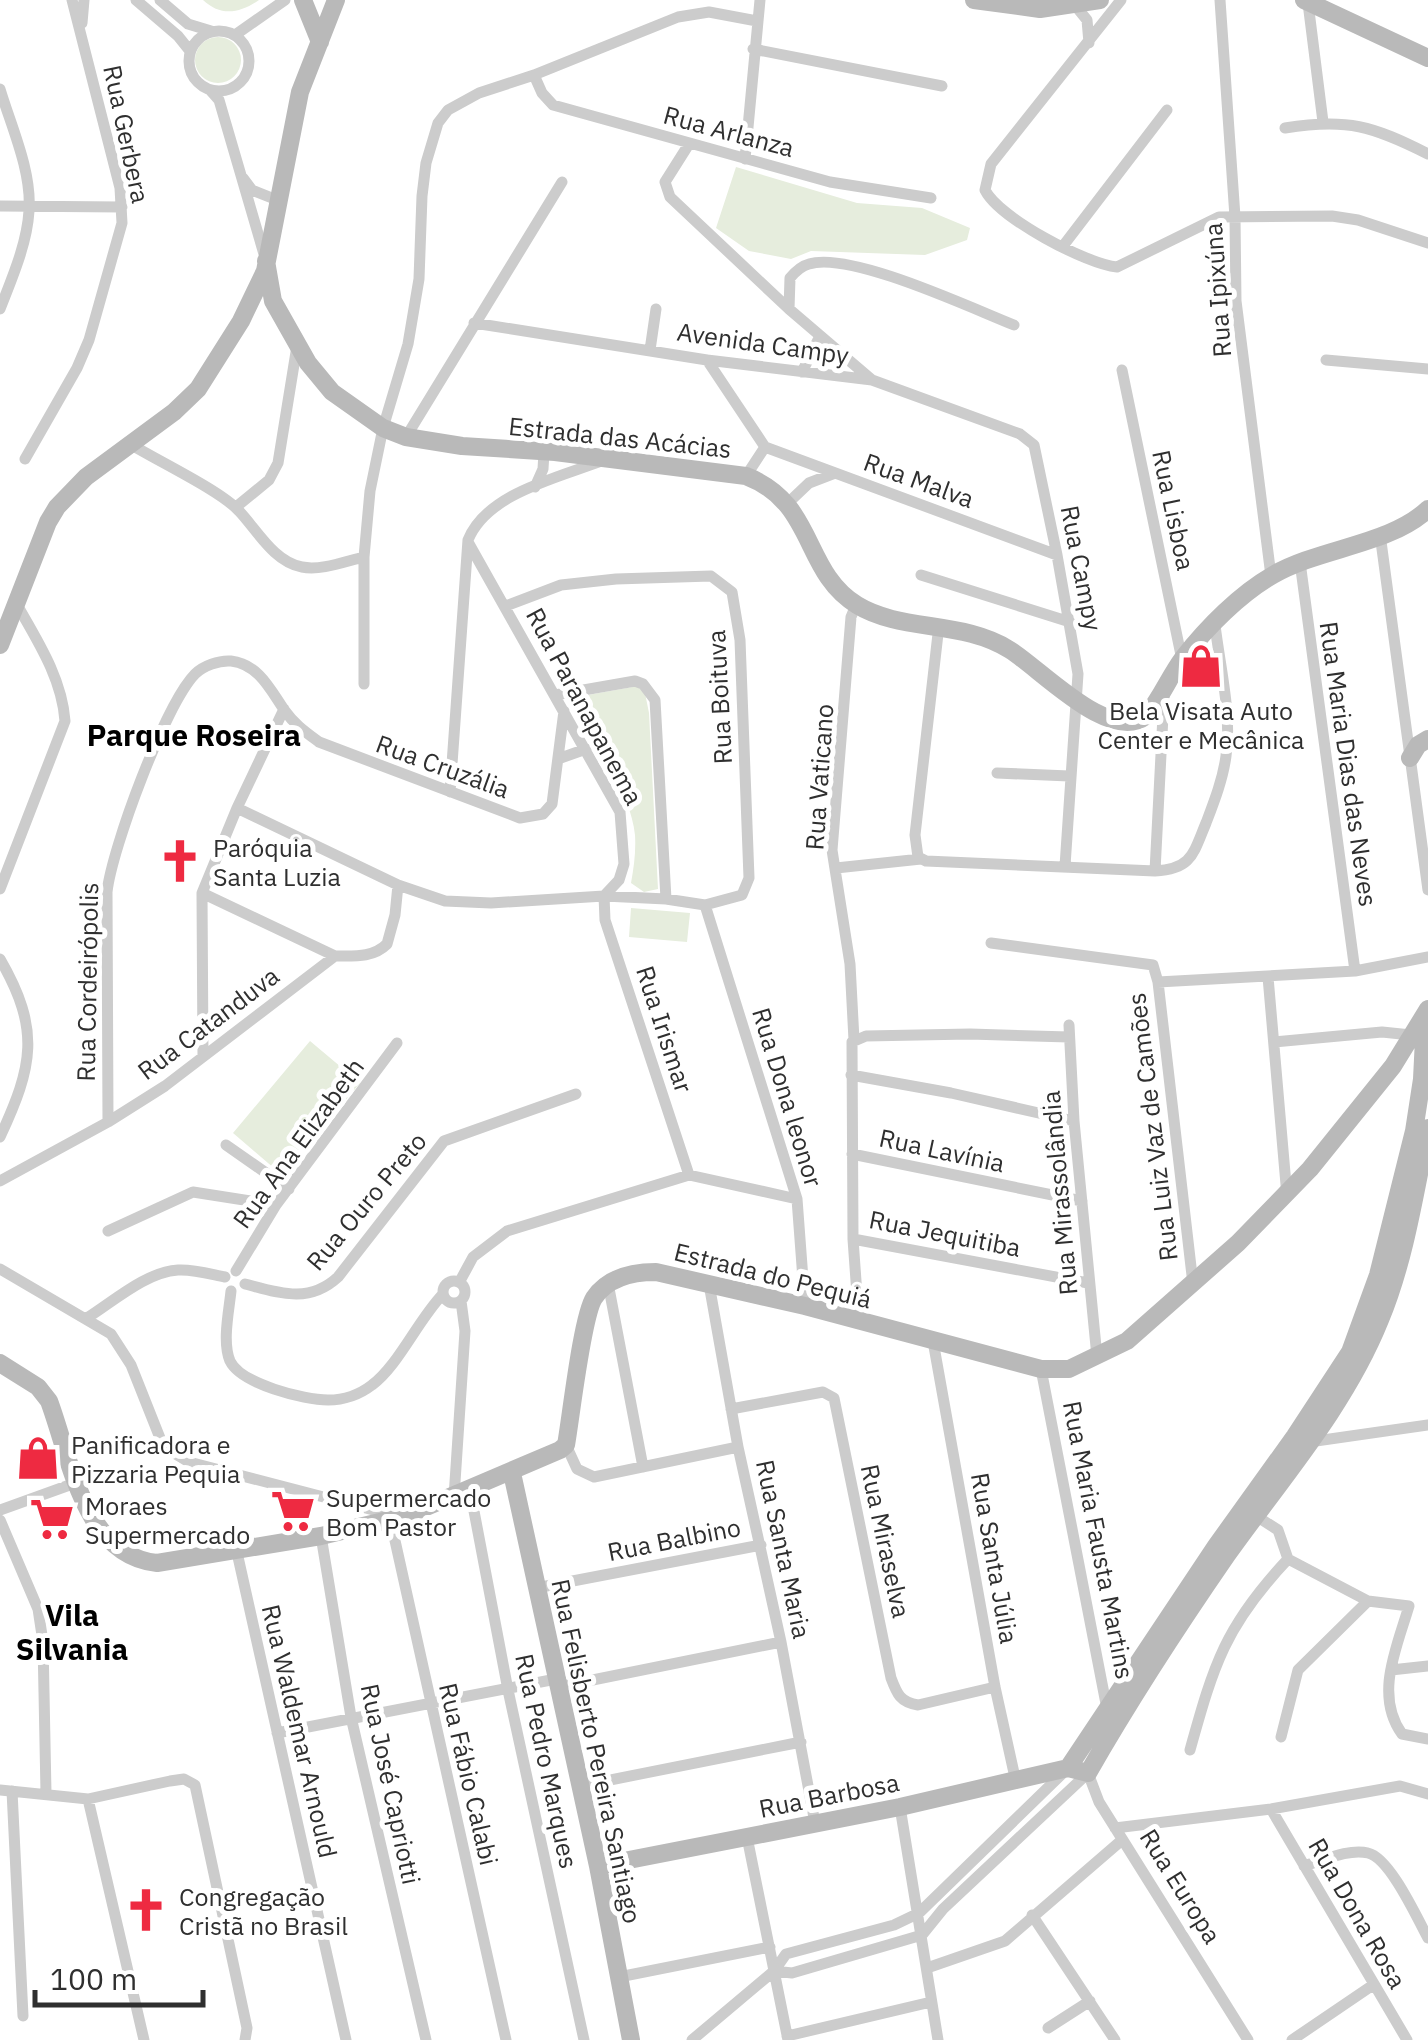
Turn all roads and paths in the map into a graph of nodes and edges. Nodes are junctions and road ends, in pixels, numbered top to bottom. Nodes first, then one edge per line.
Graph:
1 (72, 0) edge
2 (84, 0) edge
3 (136, 0) edge
4 (160, 0) edge
5 (286, 0) edge
6 (303, 0) edge
7 (335, 0) edge
8 (760, 0) edge
9 (974, 0) edge
10 (1100, 0) edge
11 (1121, 0) edge
12 (1220, 0) edge
13 (1306, 1) edge
14 (1074, 4) junction
15 (757, 21) junction
16 (211, 31) junction
17 (235, 34) junction
18 (83, 38) junction
19 (320, 42) junction
20 (1089, 42) junction
21 (753, 49) junction
22 (190, 51) junction
23 (1428, 58) edge
24 (534, 75) junction
25 (942, 86) dead end
26 (0, 89) edge
27 (211, 90) junction
28 (1166, 110) dead end
29 (1323, 122) junction
30 (1285, 128) dead end
31 (689, 144) junction
32 (1428, 154) edge
33 (745, 159) junction
34 (240, 175) junction
35 (562, 182) dead end
36 (930, 198) dead end
37 (277, 200) junction
38 (0, 206) edge
39 (30, 206) junction
40 (122, 208) junction
41 (1235, 217) junction
42 (1428, 243) edge
43 (1063, 246) junction
44 (266, 261) junction
45 (0, 309) edge
46 (656, 309) dead end
47 (789, 309) junction
48 (474, 323) junction
49 (1014, 325) dead end
50 (820, 336) junction
51 (297, 344) junction
52 (650, 350) junction
53 (707, 360) junction
54 (1326, 360) dead end
55 (1428, 369) edge
56 (1122, 370) dead end
57 (802, 372) junction
58 (872, 380) junction
59 (383, 428) junction
60 (406, 436) junction
61 (132, 445) junction
62 (1034, 446) joint
63 (764, 447) junction
64 (544, 452) junction
65 (25, 459) dead end
66 (605, 460) junction
67 (835, 472) junction
68 (746, 476) junction
69 (535, 488) junction
70 (789, 502) junction
71 (236, 507) junction
72 (1428, 508) edge
73 (1380, 534) junction
74 (468, 540) junction
75 (1058, 555) junction
76 (364, 558) junction
77 (1300, 562) junction
78 (921, 575) dead end
79 (1271, 576) junction
80 (16, 603) junction
81 (856, 605) junction
82 (506, 606) junction
83 (1070, 622) junction
84 (940, 625) junction
85 (1215, 625) junction
86 (0, 645) edge
87 (1182, 660) junction
88 (364, 684) dead end
89 (1164, 691) junction
90 (556, 695) junction
91 (1077, 701) junction
92 (284, 710) junction
93 (564, 711) junction
94 (1428, 740) edge
95 (586, 750) junction
96 (1410, 758) junction
97 (558, 759) junction
98 (997, 773) dead end
99 (1069, 776) junction
100 (450, 792) junction
101 (236, 808) junction
102 (923, 860) junction
103 (1065, 866) junction
104 (836, 868) junction
105 (1155, 872) junction
106 (398, 885) junction
107 (0, 889) edge
108 (1428, 890) edge
109 (202, 893) junction
110 (604, 896) junction
111 (666, 899) junction
112 (705, 905) junction
113 (991, 943) dead end
114 (336, 956) junction
115 (1428, 957) edge
116 (0, 959) edge
117 (1355, 972) junction
118 (1268, 977) junction
119 (1158, 982) junction
120 (1427, 1011) edge
121 (1420, 1037) edge
122 (860, 1038) junction
123 (1274, 1042) junction
124 (398, 1043) dead end
125 (202, 1057) junction
126 (1393, 1066) junction
127 (851, 1076) junction
128 (1422, 1079) junction
129 (576, 1094) dead end
130 (1074, 1121) junction
131 (108, 1122) junction
132 (1428, 1128) edge
133 (0, 1137) edge
134 (226, 1144) dead end
135 (852, 1154) junction
136 (689, 1175) junction
137 (0, 1181) edge
138 (1407, 1187) junction
139 (289, 1189) junction
140 (1286, 1196) junction
141 (797, 1199) junction
142 (1082, 1201) junction
143 (276, 1205) junction
144 (108, 1231) dead end
145 (852, 1239) junction
146 (0, 1269) edge
147 (231, 1274) junction
148 (460, 1282) junction
149 (1088, 1282) junction
150 (608, 1283) junction
151 (245, 1284) junction
152 (709, 1284) junction
153 (1193, 1284) junction
154 (231, 1291) junction
155 (443, 1294) junction
156 (461, 1301) junction
157 (806, 1306) junction
158 (87, 1318) junction
159 (859, 1322) junction
160 (933, 1342) junction
161 (1097, 1358) junction
162 (0, 1363) edge
163 (1041, 1369) junction
164 (731, 1409) junction
165 (1428, 1425) edge
166 (1309, 1442) junction
167 (566, 1445) junction
168 (738, 1446) junction
169 (643, 1467) junction
170 (512, 1473) junction
171 (78, 1482) junction
172 (462, 1494) junction
173 (0, 1510) edge
174 (1250, 1512) junction
175 (390, 1518) junction
176 (0, 1520) edge
177 (321, 1536) junction
178 (762, 1545) junction
179 (236, 1548) junction
180 (1288, 1560) junction
181 (536, 1588) junction
182 (1368, 1601) junction
183 (781, 1642) junction
184 (1428, 1666) edge
185 (1391, 1670) junction
186 (557, 1683) junction
187 (995, 1688) junction
188 (508, 1690) junction
189 (430, 1705) junction
190 (1106, 1709) junction
191 (352, 1717) junction
192 (276, 1733) junction
193 (1280, 1737) dead end
194 (1428, 1739) edge
195 (802, 1742) junction
196 (1190, 1750) dead end
197 (1068, 1768) junction
198 (1088, 1773) junction
199 (1016, 1782) junction
200 (580, 1786) junction
201 (6, 1791) edge
202 (46, 1793) junction
203 (1428, 1794) edge
204 (88, 1799) junction
205 (900, 1807) junction
206 (1271, 1809) junction
207 (815, 1823) junction
208 (1115, 1828) junction
209 (747, 1836) junction
210 (1122, 1840) junction
211 (598, 1866) junction
212 (1304, 1866) junction
213 (918, 1913) junction
214 (1032, 1915) junction
215 (922, 1935) junction
216 (1428, 1938) edge
217 (770, 1946) junction
218 (927, 1968) junction
219 (774, 1971) junction
220 (619, 1977) junction
221 (1373, 1985) junction
222 (1090, 2001) junction
223 (931, 2002) junction
224 (23, 2016) dead end
225 (1048, 2028) dead end
226 (787, 2038) edge
227 (144, 2040) edge
228 (245, 2040) edge
229 (346, 2040) edge
230 (426, 2040) edge
231 (506, 2040) edge
232 (584, 2040) edge
233 (632, 2040) edge
234 (692, 2040) edge
235 (938, 2040) edge
236 (1115, 2040) edge
237 (1248, 2040) edge
238 (1292, 2040) edge
239 (1408, 2040) edge

1 - 18 street, Rua Gerbera
2 - 18 street, Rua Gerbera
3 - 22 street
4 - 16 street
5 - 17 street
6 - 7 street
6 - 19 street
7 - 19 street
8 - 15 street
9 - 14 street
10 - 14 street
11 - 20 street
12 - 41 street, Rua Ipixúna
13 - 23 street
13 - 29 street
14 - 20 street
15 - 21 street
15 - 24 street
16 - 17 street
16 - 22 street
17 - 27 street
18 - 40 street, Rua Gerbera
19 - 37 street
20 - 43 street
21 - 25 street
21 - 33 street
22 - 27 street
24 - 31 street, Rua Arlanza
24 - 59 street
26 - 39 street
27 - 34 street
28 - 43 street
29 - 30 street
29 - 32 street
31 - 33 street, Rua Arlanza
31 - 47 street
33 - 36 street, Rua Arlanza
34 - 37 street
34 - 44 street
35 - 48 street
37 - 44 street
38 - 39 street
39 - 40 street
39 - 45 street
40 - 65 street, Rua Gerbera
41 - 42 street
41 - 43 street
41 - 79 street, Rua Ipixúna
44 - 51 street, Estrada das Acácias
44 - 61 street
46 - 52 street
47 - 49 street
47 - 50 street
48 - 52 street, Avenida Campy
48 - 60 street
50 - 57 street
50 - 58 street
51 - 59 street, Estrada das Acácias
51 - 71 street
52 - 53 street, Avenida Campy
53 - 57 street, Avenida Campy
53 - 63 street
54 - 55 street
56 - 87 street, Rua Lisboa
57 - 58 street, Avenida Campy
58 - 62 street, Avenida Campy
59 - 60 street, Estrada das Acácias
59 - 76 street
60 - 64 street, Estrada das Acácias
61 - 71 street
61 - 80 street
62 - 75 street, Rua Campy
63 - 67 street, Rua Malva
63 - 68 street
64 - 66 street, Estrada das Acácias
64 - 69 street
66 - 68 street, Estrada das Acácias
66 - 69 street
67 - 70 street
67 - 75 street, Rua Malva
68 - 70 street, Estrada das Acácias
69 - 74 street
70 - 81 street
71 - 76 street
72 - 73 street
73 - 77 street
73 - 96 street
74 - 82 street, Rua Paranapanema
74 - 100 street
75 - 83 street, Rua Campy
76 - 88 street
77 - 79 street
77 - 117 street, Rua Maria Dias das Neves
78 - 83 street
79 - 85 street
80 - 86 street
80 - 107 street
81 - 84 street
81 - 104 street, Rua Vaticano
82 - 90 street, Rua Paranapanema
82 - 112 street, Rua Boituva
83 - 91 street, Rua Campy
84 - 91 street
84 - 102 street
85 - 87 street
85 - 105 street
87 - 89 street
89 - 91 street
89 - 105 street
90 - 93 street, Rua Paranapanema
90 - 111 street
91 - 99 street, Rua Campy
92 - 100 street, Rua Cruzália
92 - 101 street
92 - 131 street, Rua Cordeirópolis
93 - 95 street, Rua Paranapanema
93 - 97 street, Rua Cruzália
94 - 96 street
95 - 97 street
95 - 110 street, Rua Paranapanema
96 - 108 street
97 - 100 street, Rua Cruzália
98 - 99 street
99 - 103 street, Rua Campy
101 - 106 street
101 - 109 street
102 - 103 street
102 - 104 street
103 - 105 street
104 - 122 street, Rua Vaticano
106 - 110 street
106 - 114 street
109 - 114 street
109 - 125 street
110 - 111 street
110 - 136 street, Rua Irismar
111 - 112 street
112 - 141 street, Rua Dona leonor
113 - 119 street, Rua Luiz Vaz de Camões
114 - 125 street, Rua Catanduva
115 - 117 street
116 - 133 street
117 - 118 street
118 - 119 street
118 - 123 street
119 - 153 street, Rua Luiz Vaz de Camões
120 - 121 street
121 - 123 street
121 - 126 street, Estrada do Pequiá
121 - 128 street
122 - 127 street, Rua Vaticano
122 - 130 street, Rua Mirassolândia
123 - 140 street
124 - 139 street, Rua Ana Elizabeth
125 - 131 street, Rua Catanduva
126 - 128 street
126 - 140 street, Estrada do Pequiá
127 - 130 street
127 - 135 street, Rua Vaticano
128 - 138 street
129 - 151 street, Rua Ouro Preto
130 - 142 street, Rua Mirassolândia
131 - 137 street, Rua Catanduva
132 - 138 street
134 - 139 street
135 - 142 street, Rua Lavínia
135 - 145 street, Rua Vaticano
136 - 141 street
136 - 148 street
138 - 166 street
138 - 174 street
139 - 143 street, Rua Ana Elizabeth
140 - 153 street, Estrada do Pequiá
141 - 157 street, Rua Dona leonor
142 - 149 street, Rua Mirassolândia
143 - 144 street
143 - 147 street, Rua Ana Elizabeth
145 - 149 street, Rua Jequitiba
145 - 159 street, Rua Vaticano
146 - 158 street
147 - 151 street
147 - 154 street
147 - 158 street
148 - 155 street
148 - 156 street
149 - 161 street, Rua Mirassolândia
150 - 152 street, Estrada do Pequiá
150 - 167 street
150 - 169 street
151 - 154 street
152 - 157 street, Estrada do Pequiá
152 - 164 street, Rua Santa Maria
153 - 161 street, Estrada do Pequiá
154 - 155 street
155 - 156 street
156 - 172 street, Rua Pedro Marques
157 - 159 street, Estrada do Pequiá
158 - 175 street
159 - 160 street, Estrada do Pequiá
160 - 163 street, Estrada do Pequiá
160 - 187 street, Rua Santa Júlia
161 - 163 street, Estrada do Pequiá
162 - 171 street
163 - 190 street, Rua Maria Fausta Martins
164 - 168 street, Rua Santa Maria
164 - 187 street, Rua Miraselva
165 - 166 street
166 - 174 street
167 - 169 street
167 - 170 street
168 - 169 street
168 - 178 street, Rua Santa Maria
170 - 172 street
170 - 181 street, Rua Felisberto Pereira Santiago
171 - 173 street
171 - 179 street
172 - 175 street
172 - 188 street, Rua Pedro Marques
174 - 180 street
174 - 190 street
174 - 198 street
175 - 177 street
175 - 189 street, Rua Fábio Calabi
176 - 202 street
177 - 179 street
177 - 191 street, Rua José Capriotti
178 - 181 street, Rua Balbino
178 - 183 street, Rua Santa Maria
179 - 192 street, Rua Waldemar Arnould
180 - 182 street
180 - 196 street
181 - 186 street, Rua Felisberto Pereira Santiago
182 - 185 street
182 - 193 street
183 - 186 street
183 - 195 street, Rua Santa Maria
184 - 185 street
185 - 194 street
186 - 188 street
186 - 200 street, Rua Felisberto Pereira Santiago
187 - 199 street, Rua Santa Júlia
188 - 189 street
188 - 232 street, Rua Pedro Marques
189 - 191 street
189 - 231 street, Rua Fábio Calabi
190 - 197 street, Rua Maria Fausta Martins
191 - 192 street
191 - 230 street, Rua José Capriotti
192 - 229 street, Rua Waldemar Arnould
195 - 200 street
195 - 207 street, Rua Santa Maria
197 - 198 street
197 - 199 street, Rua Barbosa
197 - 213 street
198 - 208 street, Rua Europa
198 - 215 street
199 - 205 street, Rua Barbosa
200 - 211 street, Rua Felisberto Pereira Santiago
201 - 202 street
201 - 224 street
202 - 204 street
203 - 206 street
204 - 227 street
204 - 228 street
205 - 207 street, Rua Barbosa
205 - 213 street
206 - 208 street
206 - 212 street, Rua Dona Rosa
207 - 209 street, Rua Barbosa
208 - 210 street, Rua Europa
209 - 211 street, Rua Barbosa
209 - 217 street
210 - 214 street
210 - 237 street, Rua Europa
211 - 220 street, Rua Felisberto Pereira Santiago
212 - 216 street
212 - 221 street, Rua Dona Rosa
213 - 215 street
213 - 219 street
214 - 218 street
214 - 222 street
215 - 218 street
215 - 219 street
217 - 219 street
217 - 220 street
218 - 223 street
219 - 226 street
219 - 234 street
220 - 233 street, Rua Felisberto Pereira Santiago
221 - 238 street
221 - 239 street, Rua Dona Rosa
222 - 225 street
222 - 236 street
223 - 226 street
223 - 235 street

